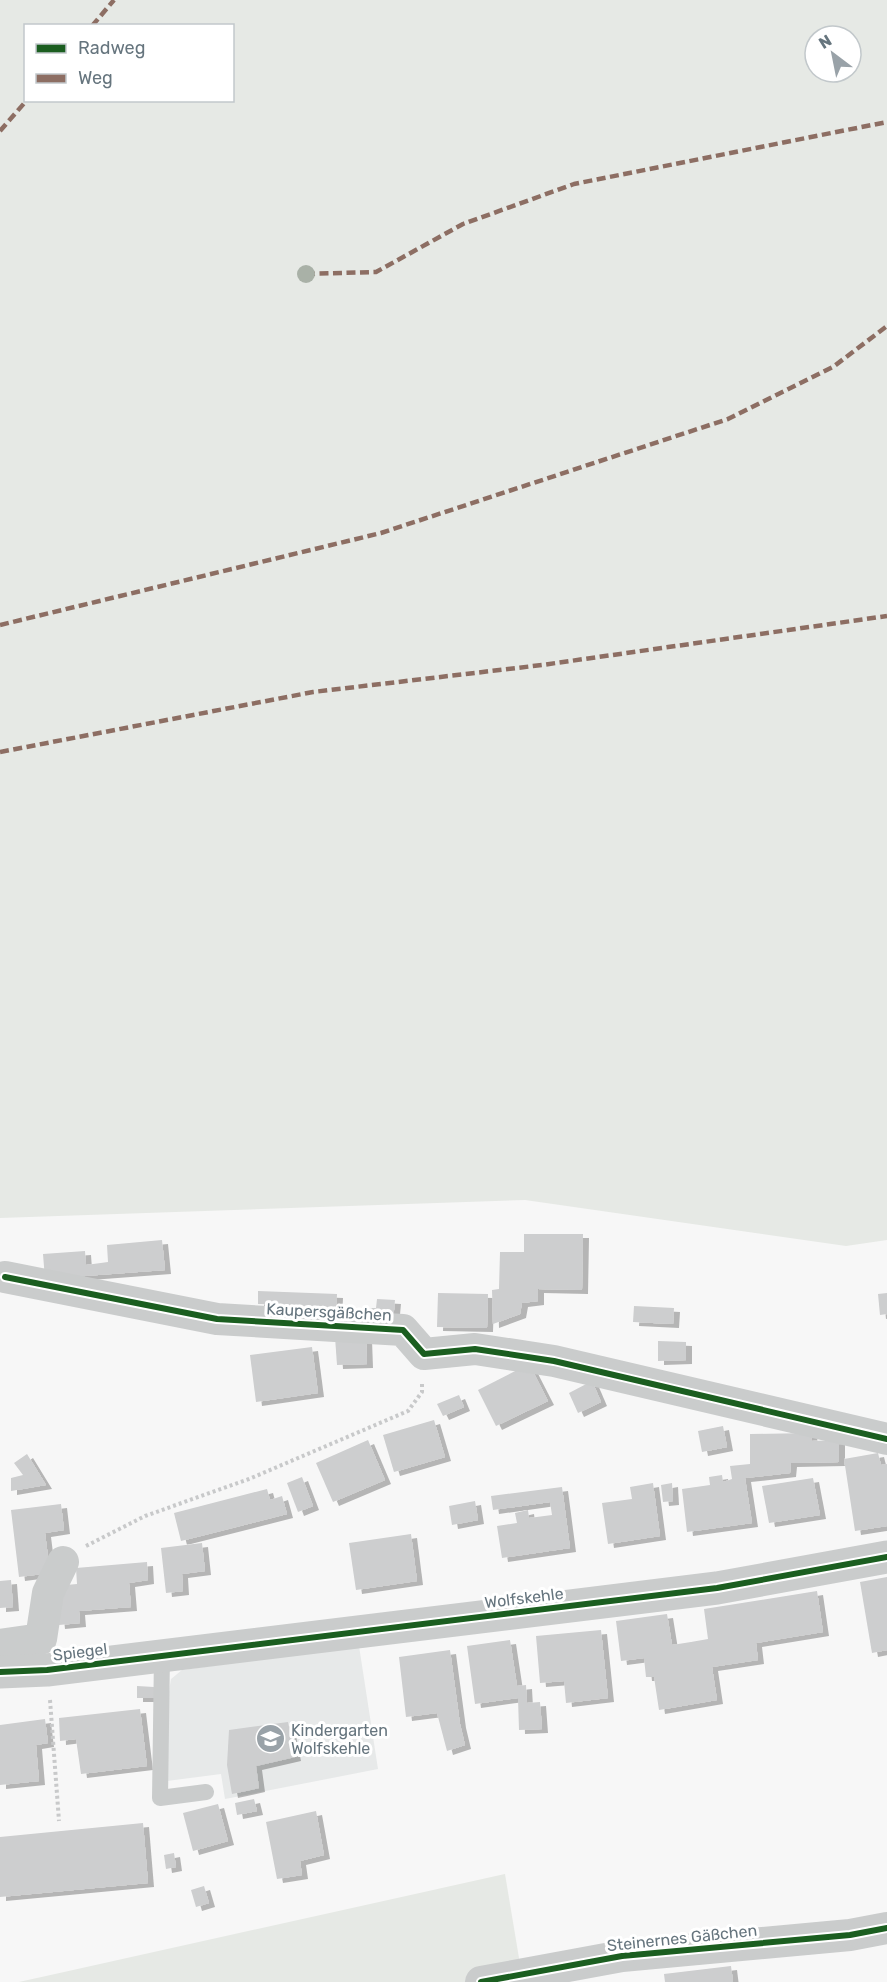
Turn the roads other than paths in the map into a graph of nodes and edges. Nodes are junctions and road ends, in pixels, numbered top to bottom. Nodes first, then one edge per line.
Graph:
1 (5, 1277) dead end
2 (887, 1439) edge
3 (887, 1557) edge
4 (63, 1562) road end
5 (0, 1645) edge
6 (162, 1655) junction
7 (0, 1672) edge
8 (206, 1791) dead end
9 (887, 1928) edge
10 (481, 1982) edge

1 - 2 street, Kaupersgäßchen
3 - 6 street, Wolfskehle
4 - 5 street
6 - 7 street, Spiegel
6 - 8 lane
9 - 10 street, Steinernes Gäßchen

